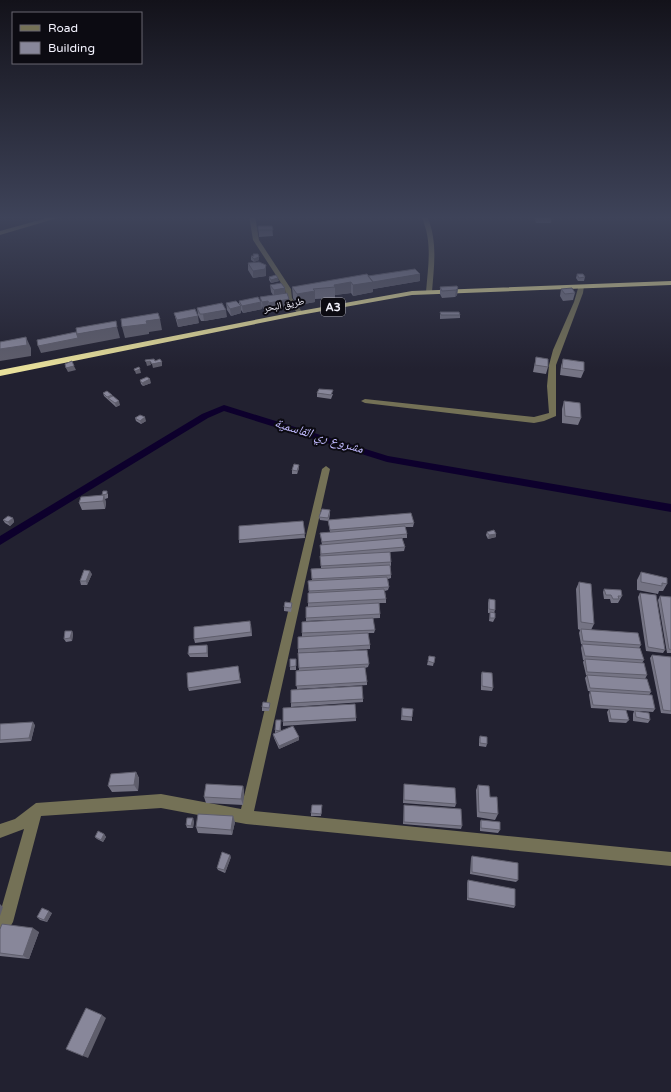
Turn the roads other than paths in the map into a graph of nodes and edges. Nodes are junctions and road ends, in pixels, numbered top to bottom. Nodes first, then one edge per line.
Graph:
1 (274, 267) edge
2 (431, 267) edge
3 (671, 282) edge
4 (581, 286) junction
5 (429, 292) junction
6 (300, 313) junction
7 (0, 373) edge
8 (364, 401) dead end
9 (326, 469) dead end
10 (36, 810) junction
11 (246, 816) junction
12 (0, 831) edge
13 (671, 859) edge
14 (5, 922) dead end

1 - 6 street
2 - 5 street
3 - 4 highway, طريق البحر / A3
4 - 5 highway, طريق البحر / A3
4 - 8 street
5 - 6 highway, طريق البحر / A3
6 - 7 highway, طريق البحر / A3
9 - 11 street
10 - 11 street
10 - 12 street
10 - 14 street
11 - 13 street

